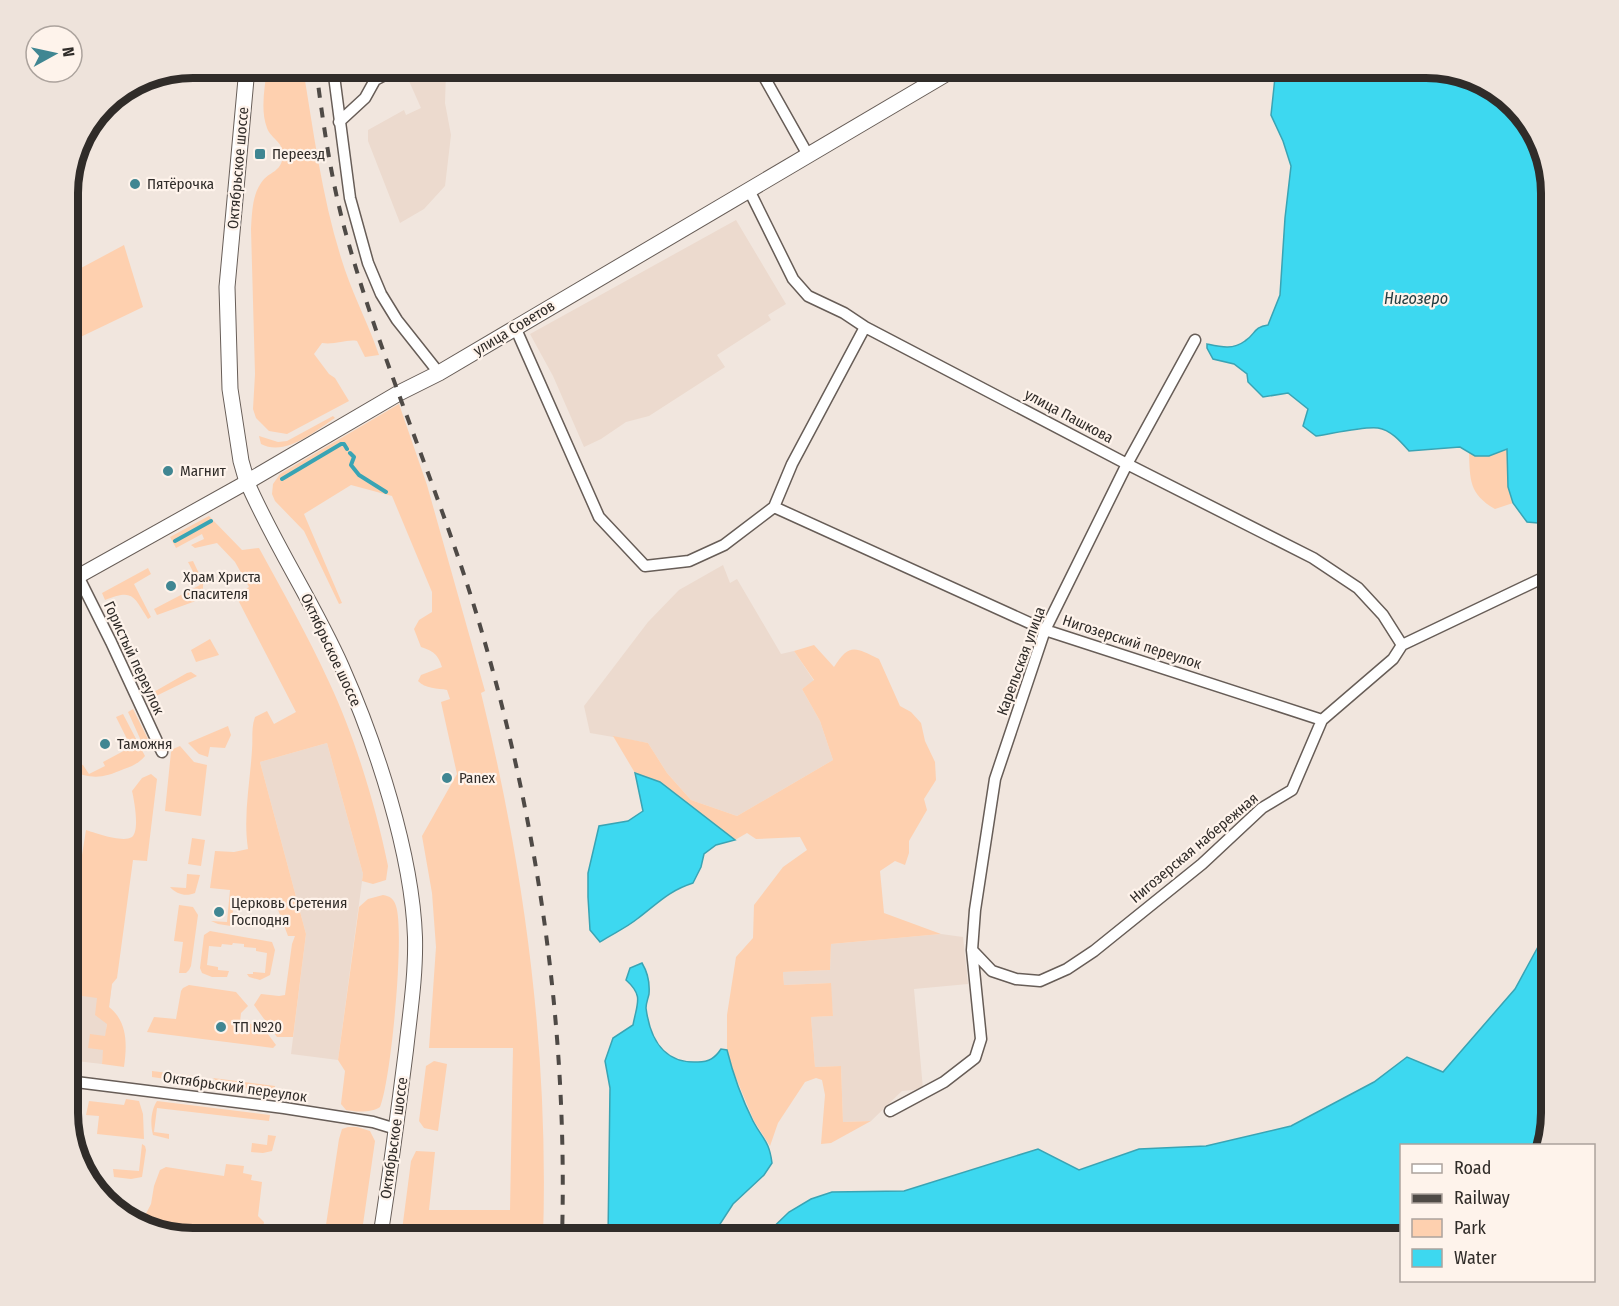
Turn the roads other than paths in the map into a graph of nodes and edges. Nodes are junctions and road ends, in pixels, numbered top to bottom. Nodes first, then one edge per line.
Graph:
1 (246, 78) edge
2 (334, 78) edge
3 (379, 78) edge
4 (765, 78) edge
5 (939, 78) edge
6 (339, 122) junction
7 (808, 155) junction
8 (749, 190) junction
9 (515, 327) junction
10 (865, 327) junction
11 (1195, 340) dead end
12 (439, 373) junction
13 (1127, 464) junction
14 (247, 482) junction
15 (774, 507) junction
16 (78, 576) edge
17 (1541, 579) edge
18 (78, 587) edge
19 (1045, 630) junction
20 (1402, 645) junction
21 (1322, 720) junction
22 (162, 752) dead end
23 (972, 950) junction
24 (78, 1082) edge
25 (890, 1111) dead end
26 (396, 1129) junction
27 (382, 1228) edge

1 - 14 main road, Октябрьское шоссе
2 - 6 street
3 - 6 street
4 - 7 street
5 - 7 main road, улица Советов
6 - 12 street
7 - 8 main road, улица Советов
8 - 9 main road, улица Советов
8 - 10 street, улица Пашкова
9 - 12 main road, улица Советов
9 - 15 street
10 - 13 street, улица Пашкова
10 - 15 street
11 - 13 street, Карельская улица
12 - 14 main road, улица Советов
13 - 19 street, Карельская улица
13 - 20 street, улица Пашкова
14 - 16 street, улица Советов
14 - 26 street, Октябрьское шоссе
15 - 19 street, Нигозерский переулок
17 - 20 street, Нигозерская набережная
18 - 22 street, Гористый переулок
19 - 21 street, Нигозерский переулок
19 - 23 street, Карельская улица
20 - 21 street, Нигозерская набережная
21 - 23 street, Нигозерская набережная
23 - 25 street, Карельская улица
24 - 26 street, Октябрьский переулок
26 - 27 street, Октябрьское шоссе

